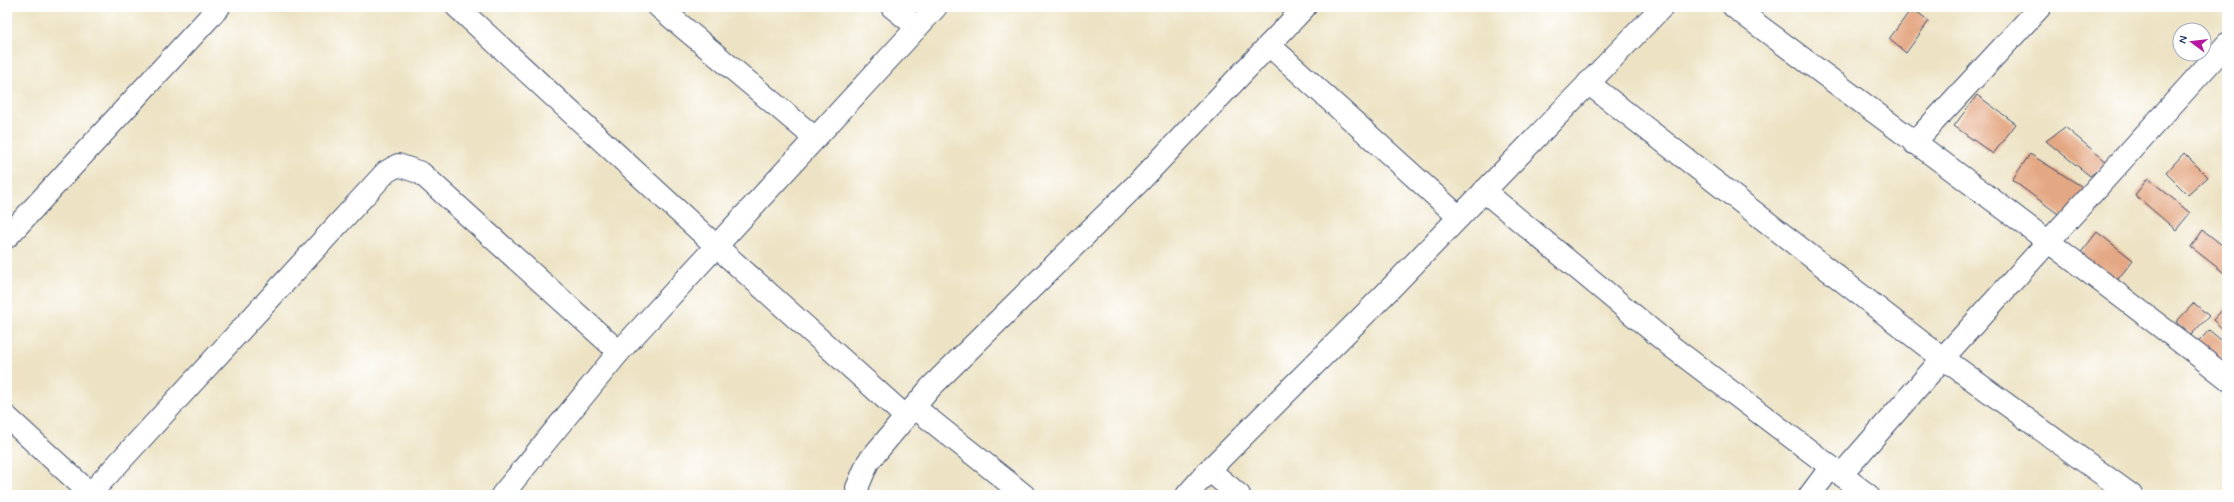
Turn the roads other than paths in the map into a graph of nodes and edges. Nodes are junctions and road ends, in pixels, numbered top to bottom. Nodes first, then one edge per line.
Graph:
1 (219, 7) edge
2 (457, 7) edge
3 (659, 7) edge
4 (892, 7) edge
5 (936, 7) edge
6 (1305, 7) edge
7 (1662, 7) edge
8 (1734, 7) edge
9 (2040, 7) edge
10 (917, 27) junction
11 (2227, 44) edge
12 (1269, 46) junction
13 (1588, 83) junction
14 (815, 138) junction
15 (1914, 143) junction
16 (1484, 191) junction
17 (1459, 217) junction
18 (7, 237) edge
19 (2048, 242) junction
20 (716, 246) junction
21 (619, 352) junction
22 (1943, 358) junction
23 (2227, 378) edge
24 (910, 412) junction
25 (7, 418) edge
26 (1208, 470) junction
27 (1836, 471) junction
28 (91, 494) edge
29 (502, 495) edge
30 (859, 495) edge
31 (1024, 495) edge
32 (1187, 495) edge
33 (1239, 495) edge
34 (1810, 495) edge
35 (1868, 495) edge
36 (2132, 495) edge

1 - 18 street
2 - 20 street
3 - 14 street
4 - 10 street
5 - 10 street
6 - 12 street
7 - 13 street
8 - 15 street
9 - 15 street
10 - 14 street
11 - 19 street
12 - 17 street
12 - 24 street
13 - 16 street
13 - 22 street
14 - 20 street
15 - 19 street
16 - 17 street
16 - 27 street
17 - 26 street
19 - 22 street
19 - 23 street
20 - 21 street
20 - 24 street
21 - 28 street
21 - 29 street
22 - 27 street
22 - 36 street
24 - 30 street
24 - 31 street
25 - 28 street
26 - 32 street
26 - 33 street
27 - 34 street
27 - 35 street

